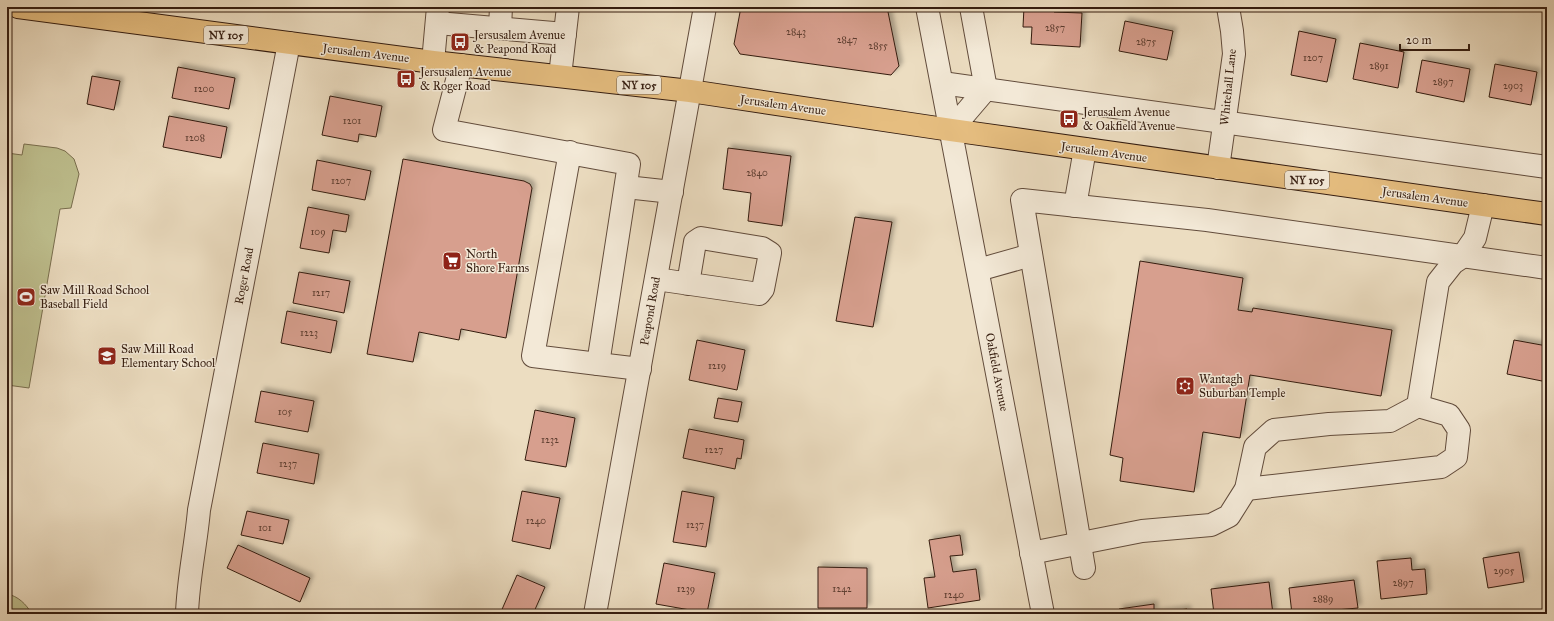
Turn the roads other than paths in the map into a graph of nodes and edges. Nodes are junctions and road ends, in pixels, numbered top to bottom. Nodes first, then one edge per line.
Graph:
1 (18, 7) edge
2 (501, 7) edge
3 (568, 7) edge
4 (705, 7) edge
5 (927, 7) edge
6 (971, 7) edge
7 (1228, 7) edge
8 (437, 15) edge
9 (500, 28) junction
10 (565, 34) junction
11 (289, 43) junction
12 (433, 62) junction
13 (460, 65) junction
14 (560, 76) junction
15 (942, 83) junction
16 (986, 89) junction
17 (690, 91) junction
18 (1225, 122) junction
19 (951, 130) junction
20 (1085, 149) junction
21 (570, 152) junction
22 (1547, 167) edge
23 (1218, 168) junction
24 (626, 187) junction
25 (672, 192) junction
26 (1483, 205) junction
27 (1075, 206) junction
28 (1547, 214) edge
29 (1031, 255) junction
30 (1462, 256) junction
31 (1547, 268) edge
32 (978, 270) junction
33 (656, 279) junction
34 (688, 284) dead end
35 (598, 364) junction
36 (640, 369) junction
37 (1418, 406) junction
38 (1246, 489) junction
39 (1080, 543) junction
40 (1031, 553) junction
41 (1084, 568) dead end
42 (189, 614) edge
43 (595, 614) edge
44 (1043, 614) edge

1 - 11 main road, Jerusalem Avenue / NY 105
2 - 9 street
3 - 10 street
4 - 17 street, Peapond Road
5 - 15 street, Oakfield Avenue
6 - 16 street
7 - 18 street, Whitehall Lane
8 - 9 street
8 - 12 street
9 - 10 street
10 - 14 street
11 - 12 main road, Jerusalem Avenue / NY 105
11 - 42 street, Roger Road
12 - 13 main road, Jerusalem Avenue / NY 105
13 - 14 main road, Jerusalem Avenue / NY 105
13 - 21 street
14 - 17 main road, Jerusalem Avenue / NY 105
15 - 16 street
15 - 19 street, Oakfield Avenue
16 - 18 street
16 - 19 street
17 - 19 main road, Jerusalem Avenue / NY 105
17 - 25 street, Peapond Road
18 - 22 street
18 - 23 street, Whitehall Lane
19 - 20 main road, Jerusalem Avenue / NY 105
19 - 32 street, Oakfield Avenue
20 - 23 main road, Jerusalem Avenue / NY 105
20 - 27 street
21 - 24 street
21 - 35 street
23 - 26 main road, Jerusalem Avenue / NY 105
24 - 25 street
24 - 35 street
25 - 33 street, Peapond Road
26 - 28 main road, Jerusalem Avenue / NY 105
26 - 30 street
27 - 29 street
27 - 30 street
29 - 32 street
29 - 39 street
30 - 31 street
30 - 37 street
32 - 40 street, Oakfield Avenue
33 - 34 street
33 - 36 street, Peapond Road
35 - 36 street
36 - 43 street, Peapond Road
37 - 38 street
37 - 38 street
38 - 39 street
39 - 40 street
39 - 41 street
40 - 44 street, Oakfield Avenue

